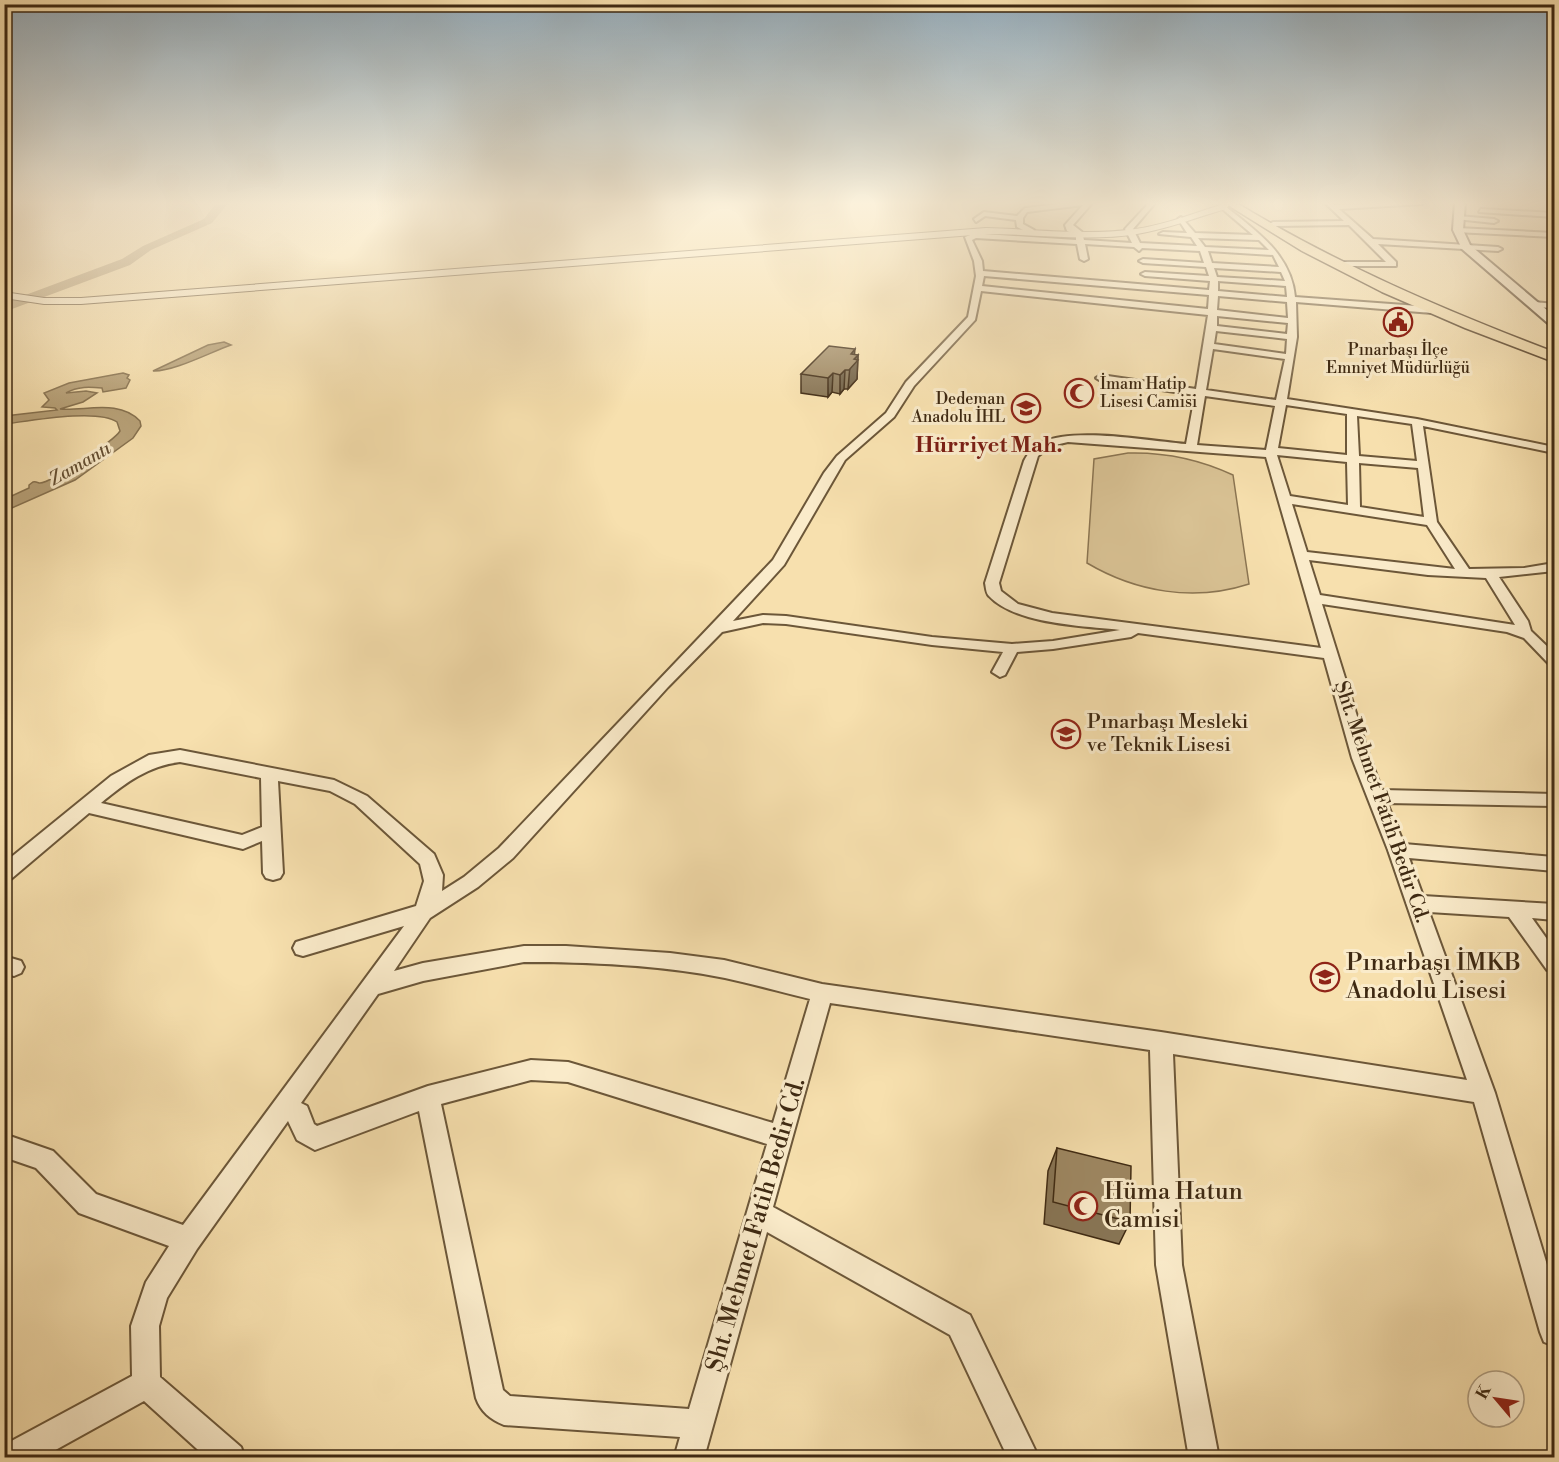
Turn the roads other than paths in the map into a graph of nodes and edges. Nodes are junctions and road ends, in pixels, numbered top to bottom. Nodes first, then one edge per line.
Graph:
1 (479, 270) edge
2 (1144, 270) edge
3 (1177, 270) edge
4 (1211, 270) edge
5 (1283, 270) edge
6 (1347, 270) edge
7 (1358, 270) edge
8 (1494, 270) edge
9 (980, 273) joint
10 (1145, 274) junction
11 (1178, 276) junction
12 (1214, 279) junction
13 (979, 288) junction
14 (1146, 288) junction
15 (1179, 291) junction
16 (1212, 294) junction
17 (1291, 294) junction
18 (8, 295) edge
19 (1141, 305) junction
20 (1535, 305) junction
21 (1554, 306) edge
22 (1175, 309) junction
23 (1432, 310) junction
24 (1213, 313) junction
25 (1554, 322) edge
26 (1212, 328) junction
27 (1292, 329) junction
28 (1210, 346) junction
29 (1554, 350) edge
30 (1290, 357) junction
31 (1554, 357) edge
32 (1101, 378) dead end
33 (1200, 394) junction
34 (1281, 403) junction
35 (1352, 411) junction
36 (1417, 422) junction
37 (1191, 447) junction
38 (1554, 450) edge
39 (1271, 452) junction
40 (1353, 459) junction
41 (1421, 465) junction
42 (1283, 499) junction
43 (1354, 510) junction
44 (1431, 522) junction
45 (1300, 555) junction
46 (1554, 567) edge
47 (1466, 573) junction
48 (1491, 575) junction
49 (1313, 598) junction
50 (716, 629) junction
51 (1148, 630) junction
52 (1524, 632) junction
53 (1012, 648) junction
54 (1330, 654) junction
55 (1554, 660) edge
56 (1000, 672) dead end
57 (269, 774) junction
58 (1375, 796) junction
59 (1554, 800) edge
60 (85, 806) junction
61 (272, 830) junction
62 (1396, 850) junction
63 (1554, 864) edge
64 (273, 873) dead end
65 (4, 874) edge
66 (1415, 903) junction
67 (1515, 909) junction
68 (423, 912) junction
69 (1554, 912) edge
70 (303, 948) dead end
71 (1554, 964) edge
72 (371, 987) junction
73 (822, 993) junction
74 (1161, 1042) junction
75 (1484, 1093) junction
76 (428, 1097) junction
77 (285, 1106) junction
78 (782, 1137) junction
79 (4, 1145) edge
80 (760, 1214) junction
81 (188, 1240) junction
82 (1554, 1332) edge
83 (146, 1384) junction
84 (700, 1424) junction
85 (10, 1458) edge
86 (230, 1458) edge
87 (689, 1458) edge
88 (1024, 1458) edge
89 (1204, 1458) edge

1 - 18 street
2 - 10 street
3 - 11 street
4 - 12 street
5 - 17 street
6 - 23 highway
7 - 29 highway
8 - 20 main road
9 - 13 street
9 - 14 street
10 - 11 street
10 - 14 street
11 - 12 street
11 - 15 street
12 - 16 street
12 - 17 street
13 - 19 street
13 - 50 street
14 - 15 street
14 - 19 street
15 - 16 street
15 - 22 street
16 - 17 street
16 - 24 street
17 - 23 street
17 - 27 street, Şht. Mehmet Fatih Bedir Cd.
19 - 22 street
20 - 21 street
20 - 25 main road
22 - 24 street
23 - 31 highway
24 - 26 street
24 - 27 street
26 - 27 street
26 - 28 street
27 - 30 street, Şht. Mehmet Fatih Bedir Cd.
28 - 30 street
28 - 33 street
30 - 34 street, Şht. Mehmet Fatih Bedir Cd.
32 - 33 street
33 - 34 street
33 - 37 street
34 - 35 street
34 - 39 street, Şht. Mehmet Fatih Bedir Cd.
35 - 36 street
35 - 40 street
36 - 38 street
36 - 41 street
37 - 39 street
37 - 51 street
39 - 40 street
39 - 42 street, Şht. Mehmet Fatih Bedir Cd.
40 - 41 street
40 - 43 street
41 - 44 street
42 - 43 street
42 - 45 street, Şht. Mehmet Fatih Bedir Cd.
43 - 44 street
44 - 47 street
45 - 47 street
45 - 49 street, Şht. Mehmet Fatih Bedir Cd.
46 - 48 street
47 - 48 street
48 - 52 street
49 - 52 street
49 - 54 street, Şht. Mehmet Fatih Bedir Cd.
50 - 53 street
50 - 68 street
51 - 53 street
51 - 54 street
52 - 55 street
53 - 56 street
54 - 58 street, Şht. Mehmet Fatih Bedir Cd.
57 - 60 street
57 - 61 street
57 - 68 street
58 - 59 street
58 - 62 street, Şht. Mehmet Fatih Bedir Cd.
60 - 61 street
60 - 65 street
61 - 64 street
62 - 63 street
62 - 66 street, Şht. Mehmet Fatih Bedir Cd.
66 - 67 street
66 - 75 street, Şht. Mehmet Fatih Bedir Cd.
67 - 69 street
67 - 71 street
68 - 70 street
68 - 72 street
72 - 73 street
72 - 77 street
73 - 74 street
73 - 78 street, Şht. Mehmet Fatih Bedir Cd.
74 - 75 street
74 - 89 street
75 - 82 street, Şht. Mehmet Fatih Bedir Cd.
76 - 77 street
76 - 78 street
76 - 84 street
77 - 81 street
78 - 80 street, Şht. Mehmet Fatih Bedir Cd.
79 - 81 street
80 - 84 street, Şht. Mehmet Fatih Bedir Cd.
80 - 88 street
81 - 83 street
83 - 85 street
83 - 86 street
84 - 87 street, Şht. Mehmet Fatih Bedir Cd.

